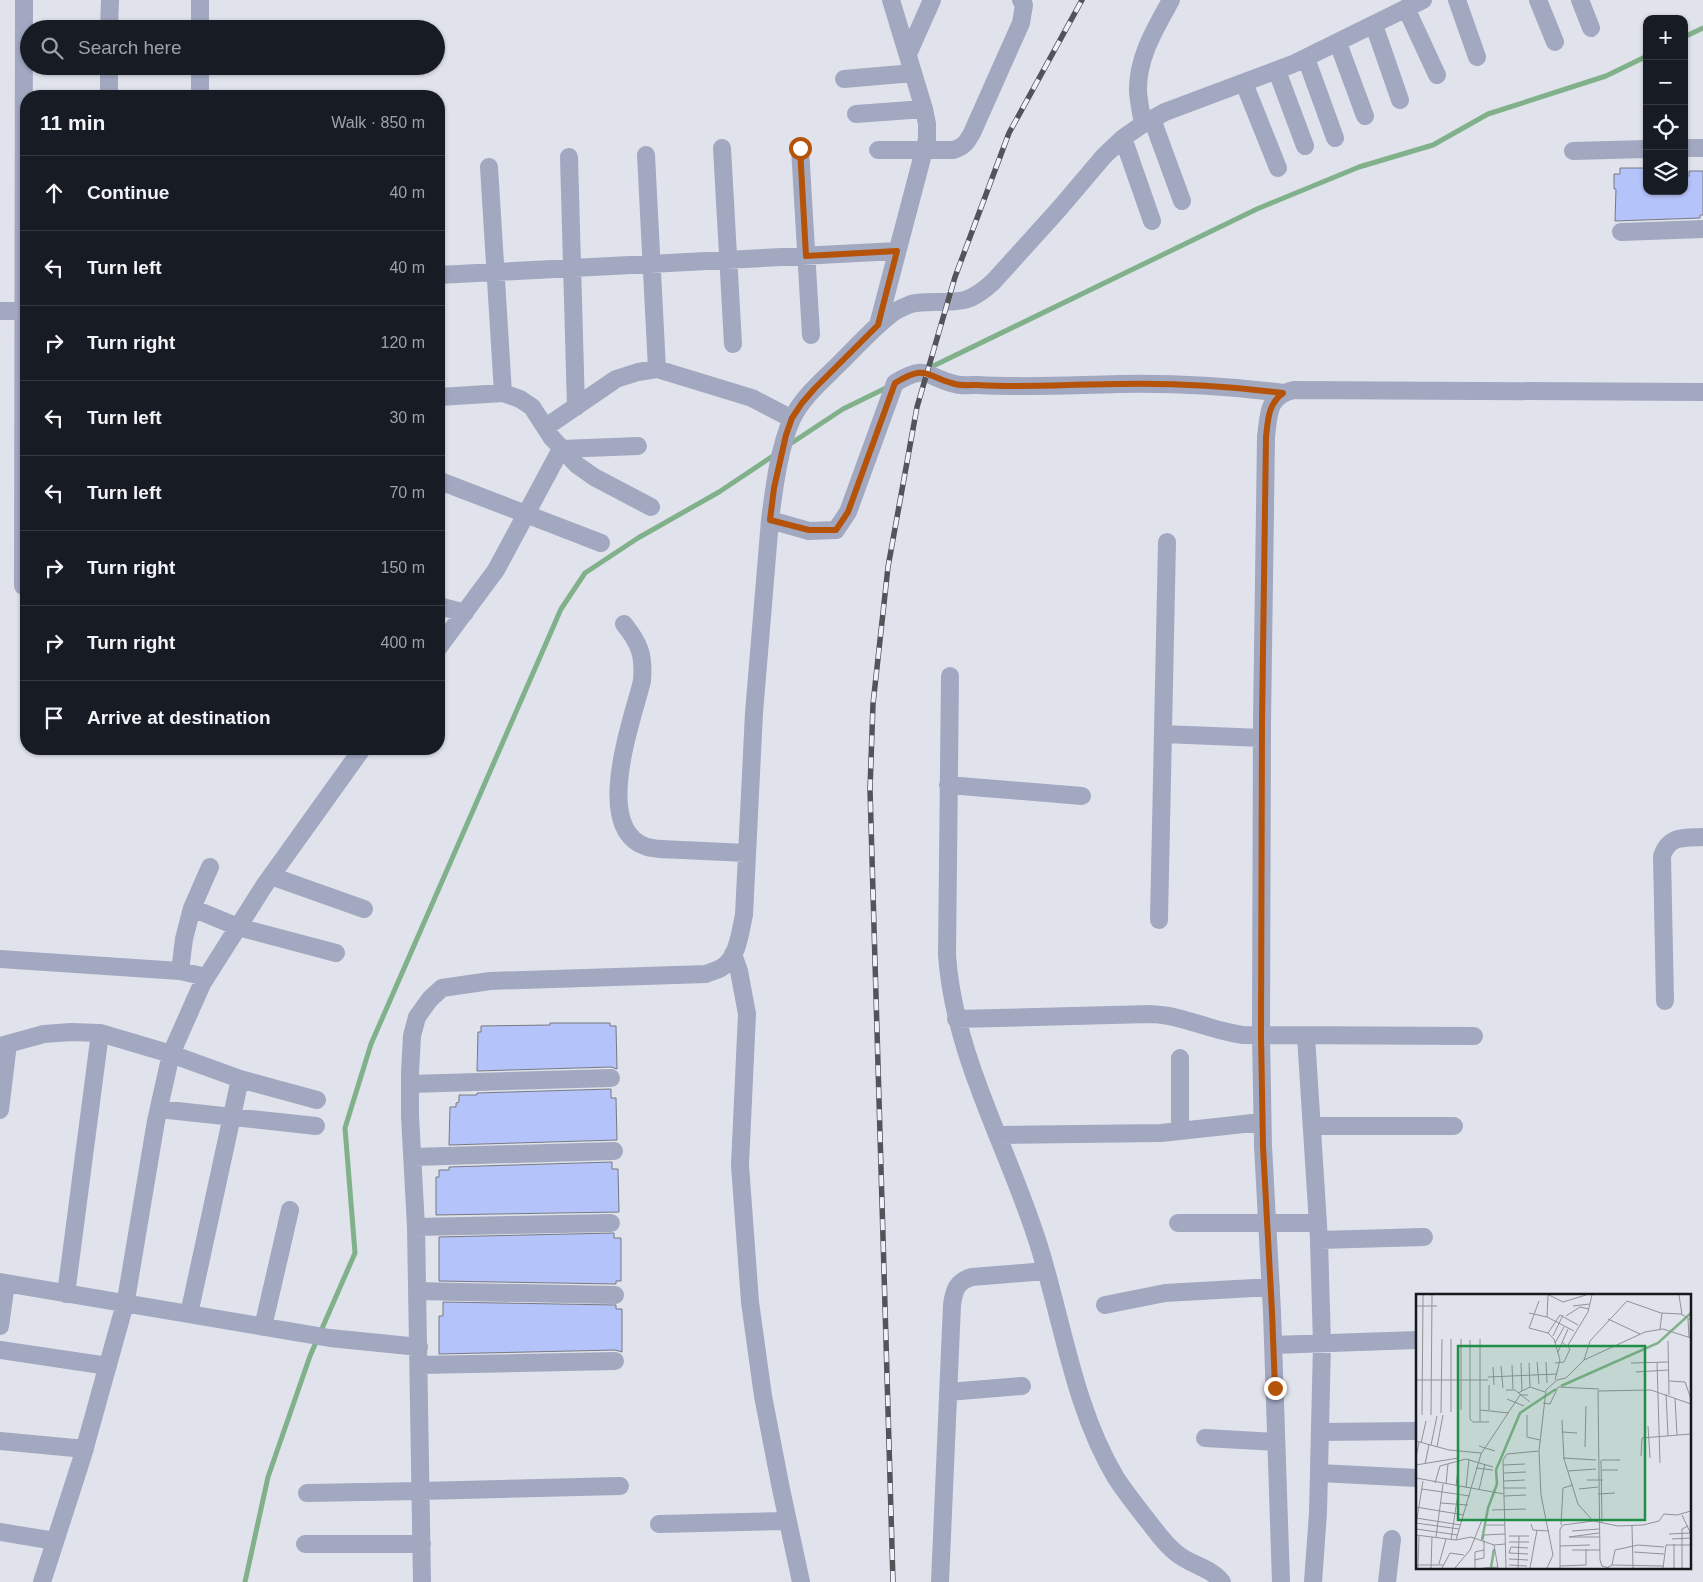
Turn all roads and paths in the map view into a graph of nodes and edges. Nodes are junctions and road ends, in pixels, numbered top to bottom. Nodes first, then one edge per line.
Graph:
1 (24, 0) edge
2 (110, 0) edge
3 (200, 0) edge
4 (891, 0) edge
5 (932, 0) edge
6 (1021, 0) edge
7 (1171, 0) edge
8 (1424, 0) edge
9 (1457, 0) edge
10 (1538, 0) edge
11 (1580, 0) edge
12 (1406, 8) junction
13 (24, 20) edge
14 (109, 20) edge
15 (200, 20) edge
16 (1374, 25) junction
17 (1591, 28) dead end
18 (1555, 42) dead end
19 (1338, 43) junction
20 (908, 54) junction
21 (1306, 58) junction
22 (1477, 58) dead end
23 (1277, 71) junction
24 (914, 73) junction
25 (24, 75) edge
26 (109, 75) edge
27 (200, 75) edge
28 (1437, 75) dead end
29 (844, 79) dead end
30 (1244, 83) junction
31 (24, 90) edge
32 (109, 90) edge
33 (200, 90) edge
34 (1400, 100) dead end
35 (924, 109) junction
36 (856, 114) dead end
37 (1365, 116) dead end
38 (1148, 121) junction
39 (1124, 138) junction
40 (1335, 138) dead end
41 (1305, 146) dead end
42 (722, 148) dead end
43 (800, 148) dead end
44 (1688, 148) edge
45 (1703, 148) edge
46 (878, 150) dead end
47 (924, 150) junction
48 (1643, 150) edge
49 (1574, 151) dead end
50 (646, 155) dead end
51 (569, 157) dead end
52 (489, 167) dead end
53 (1278, 168) dead end
54 (1182, 201) dead end
55 (1152, 221) dead end
56 (1703, 229) edge
57 (1622, 232) dead end
58 (897, 251) junction
59 (806, 256) junction
60 (728, 260) junction
61 (652, 264) junction
62 (573, 268) junction
63 (496, 272) junction
64 (445, 275) edge
65 (0, 310) edge
66 (20, 311) edge
67 (878, 325) junction
68 (811, 335) dead end
69 (734, 344) dead end
70 (657, 369) junction
71 (1703, 392) edge
72 (503, 393) junction
73 (1283, 393) junction
74 (445, 397) edge
75 (576, 406) junction
76 (792, 418) junction
77 (546, 427) junction
78 (638, 446) dead end
79 (561, 448) junction
80 (445, 483) edge
81 (651, 508) dead end
82 (527, 515) junction
83 (770, 520) junction
84 (1167, 542) dead end
85 (601, 543) dead end
86 (445, 608) edge
87 (465, 613) junction
88 (624, 624) dead end
89 (445, 639) edge
90 (950, 676) dead end
91 (1163, 734) junction
92 (1262, 738) junction
93 (358, 755) edge
94 (948, 785) junction
95 (1082, 796) dead end
96 (1703, 837) edge
97 (747, 853) junction
98 (210, 867) dead end
99 (271, 876) junction
100 (192, 908) junction
101 (364, 908) dead end
102 (1159, 920) dead end
103 (238, 927) junction
104 (336, 953) dead end
105 (733, 954) junction
106 (0, 959) edge
107 (180, 971) junction
108 (206, 977) junction
109 (1665, 1001) dead end
110 (956, 1020) junction
111 (100, 1033) junction
112 (1261, 1035) junction
113 (1306, 1036) junction
114 (1474, 1036) dead end
115 (4, 1045) edge
116 (171, 1054) junction
117 (1180, 1058) dead end
118 (611, 1078) dead end
119 (240, 1079) junction
120 (410, 1084) junction
121 (316, 1100) dead end
122 (159, 1109) junction
123 (0, 1110) edge
124 (232, 1117) junction
125 (1262, 1122) junction
126 (316, 1126) dead end
127 (1312, 1126) junction
128 (1454, 1126) dead end
129 (1180, 1131) junction
130 (998, 1135) junction
131 (614, 1152) dead end
132 (413, 1157) junction
133 (290, 1210) dead end
134 (611, 1223) dead end
135 (1178, 1224) dead end
136 (1268, 1224) junction
137 (416, 1227) junction
138 (1319, 1231) junction
139 (1424, 1236) dead end
140 (1046, 1271) junction
141 (3, 1283) edge
142 (1271, 1286) junction
143 (417, 1291) junction
144 (66, 1294) junction
145 (615, 1295) dead end
146 (125, 1304) junction
147 (1105, 1305) dead end
148 (189, 1314) junction
149 (0, 1326) edge
150 (263, 1327) junction
151 (1416, 1340) edge
152 (1322, 1344) junction
153 (1273, 1345) junction
154 (0, 1350) edge
155 (419, 1356) junction
156 (615, 1361) dead end
157 (108, 1366) junction
158 (1022, 1386) dead end
159 (948, 1392) junction
160 (1414, 1431) dead end
161 (1320, 1432) junction
162 (1205, 1438) dead end
163 (0, 1441) edge
164 (1276, 1442) junction
165 (85, 1449) junction
166 (1319, 1473) junction
167 (1416, 1478) edge
168 (620, 1486) dead end
169 (421, 1491) junction
170 (307, 1492) dead end
171 (787, 1521) junction
172 (658, 1524) dead end
173 (0, 1532) edge
174 (1392, 1539) dead end
175 (55, 1541) junction
176 (305, 1544) dead end
177 (422, 1544) junction
178 (42, 1582) edge
179 (422, 1582) edge
180 (801, 1582) edge
181 (940, 1582) edge
182 (1222, 1582) edge
183 (1281, 1582) edge
184 (1313, 1582) edge
185 (1387, 1582) edge

1 - 13 street
2 - 14 street
3 - 15 street
4 - 20 street
5 - 20 street
6 - 47 street
7 - 38 street
8 - 12 street
9 - 22 street
10 - 18 street
11 - 17 street
12 - 16 street
12 - 28 street
16 - 19 street
16 - 34 street
19 - 21 street
19 - 37 street
20 - 24 street
21 - 23 street
21 - 40 street
23 - 30 street
23 - 41 street
24 - 29 street
24 - 35 street
25 - 31 street
26 - 32 street
27 - 33 street
30 - 38 street
30 - 53 street
35 - 36 street
35 - 47 street
38 - 39 street
38 - 54 street
39 - 55 street
39 - 67 street
42 - 60 street
43 - 59 street
44 - 45 street
46 - 47 street
47 - 58 street
48 - 49 street
50 - 61 street
51 - 62 street
52 - 63 street
56 - 57 street
58 - 59 street
58 - 67 street
59 - 60 street
59 - 68 street
60 - 61 street
60 - 69 street
61 - 62 street
61 - 70 street
62 - 63 street
62 - 75 street
63 - 64 street
63 - 72 street
65 - 66 street
67 - 76 street
70 - 75 street
70 - 76 street
71 - 73 street
72 - 74 street
72 - 77 street
73 - 83 street
73 - 92 street
75 - 77 street
76 - 83 street
77 - 79 street
78 - 79 street
79 - 81 street
79 - 82 street
80 - 82 street
82 - 85 street
82 - 87 street
83 - 97 street
84 - 91 street
86 - 87 street
87 - 89 street
88 - 97 street
90 - 94 street
91 - 92 street
91 - 102 street
92 - 112 street
93 - 99 street
94 - 95 street
94 - 110 street
96 - 109 street
97 - 105 street
98 - 100 street
99 - 101 street
99 - 103 street
100 - 103 street
100 - 107 street
103 - 104 street
103 - 108 street
105 - 120 street
105 - 171 street
106 - 107 street
107 - 108 street
108 - 116 street
110 - 112 street
110 - 130 street
111 - 115 street
111 - 116 street
111 - 144 street
112 - 113 street
112 - 125 street
113 - 114 street
113 - 127 street
115 - 123 street
116 - 119 street
116 - 122 street
117 - 129 street
118 - 120 street
119 - 121 street
119 - 124 street
120 - 132 street
122 - 124 street
122 - 146 street
124 - 126 street
124 - 148 street
125 - 129 street
125 - 136 street
127 - 128 street
127 - 138 street
129 - 130 street
130 - 140 street
131 - 132 street
132 - 137 street
133 - 150 street
134 - 137 street
135 - 136 street
136 - 138 street
136 - 142 street
137 - 143 street
138 - 139 street
138 - 152 street
140 - 159 street
140 - 182 street
141 - 144 street
141 - 149 street
142 - 147 street
142 - 153 street
143 - 145 street
143 - 155 street
144 - 146 street
146 - 148 street
146 - 157 street
148 - 150 street
150 - 155 street
151 - 152 street
152 - 153 street
152 - 161 street
153 - 164 street
154 - 157 street
155 - 156 street
155 - 169 street
157 - 165 street
158 - 159 street
159 - 181 street
160 - 161 street
161 - 166 street
162 - 164 street
163 - 165 street
164 - 183 street
165 - 175 street
166 - 167 street
166 - 184 street
168 - 169 street
169 - 170 street
169 - 177 street
171 - 172 street
171 - 180 street
173 - 175 street
174 - 185 street
175 - 178 street
176 - 177 street
177 - 179 street

